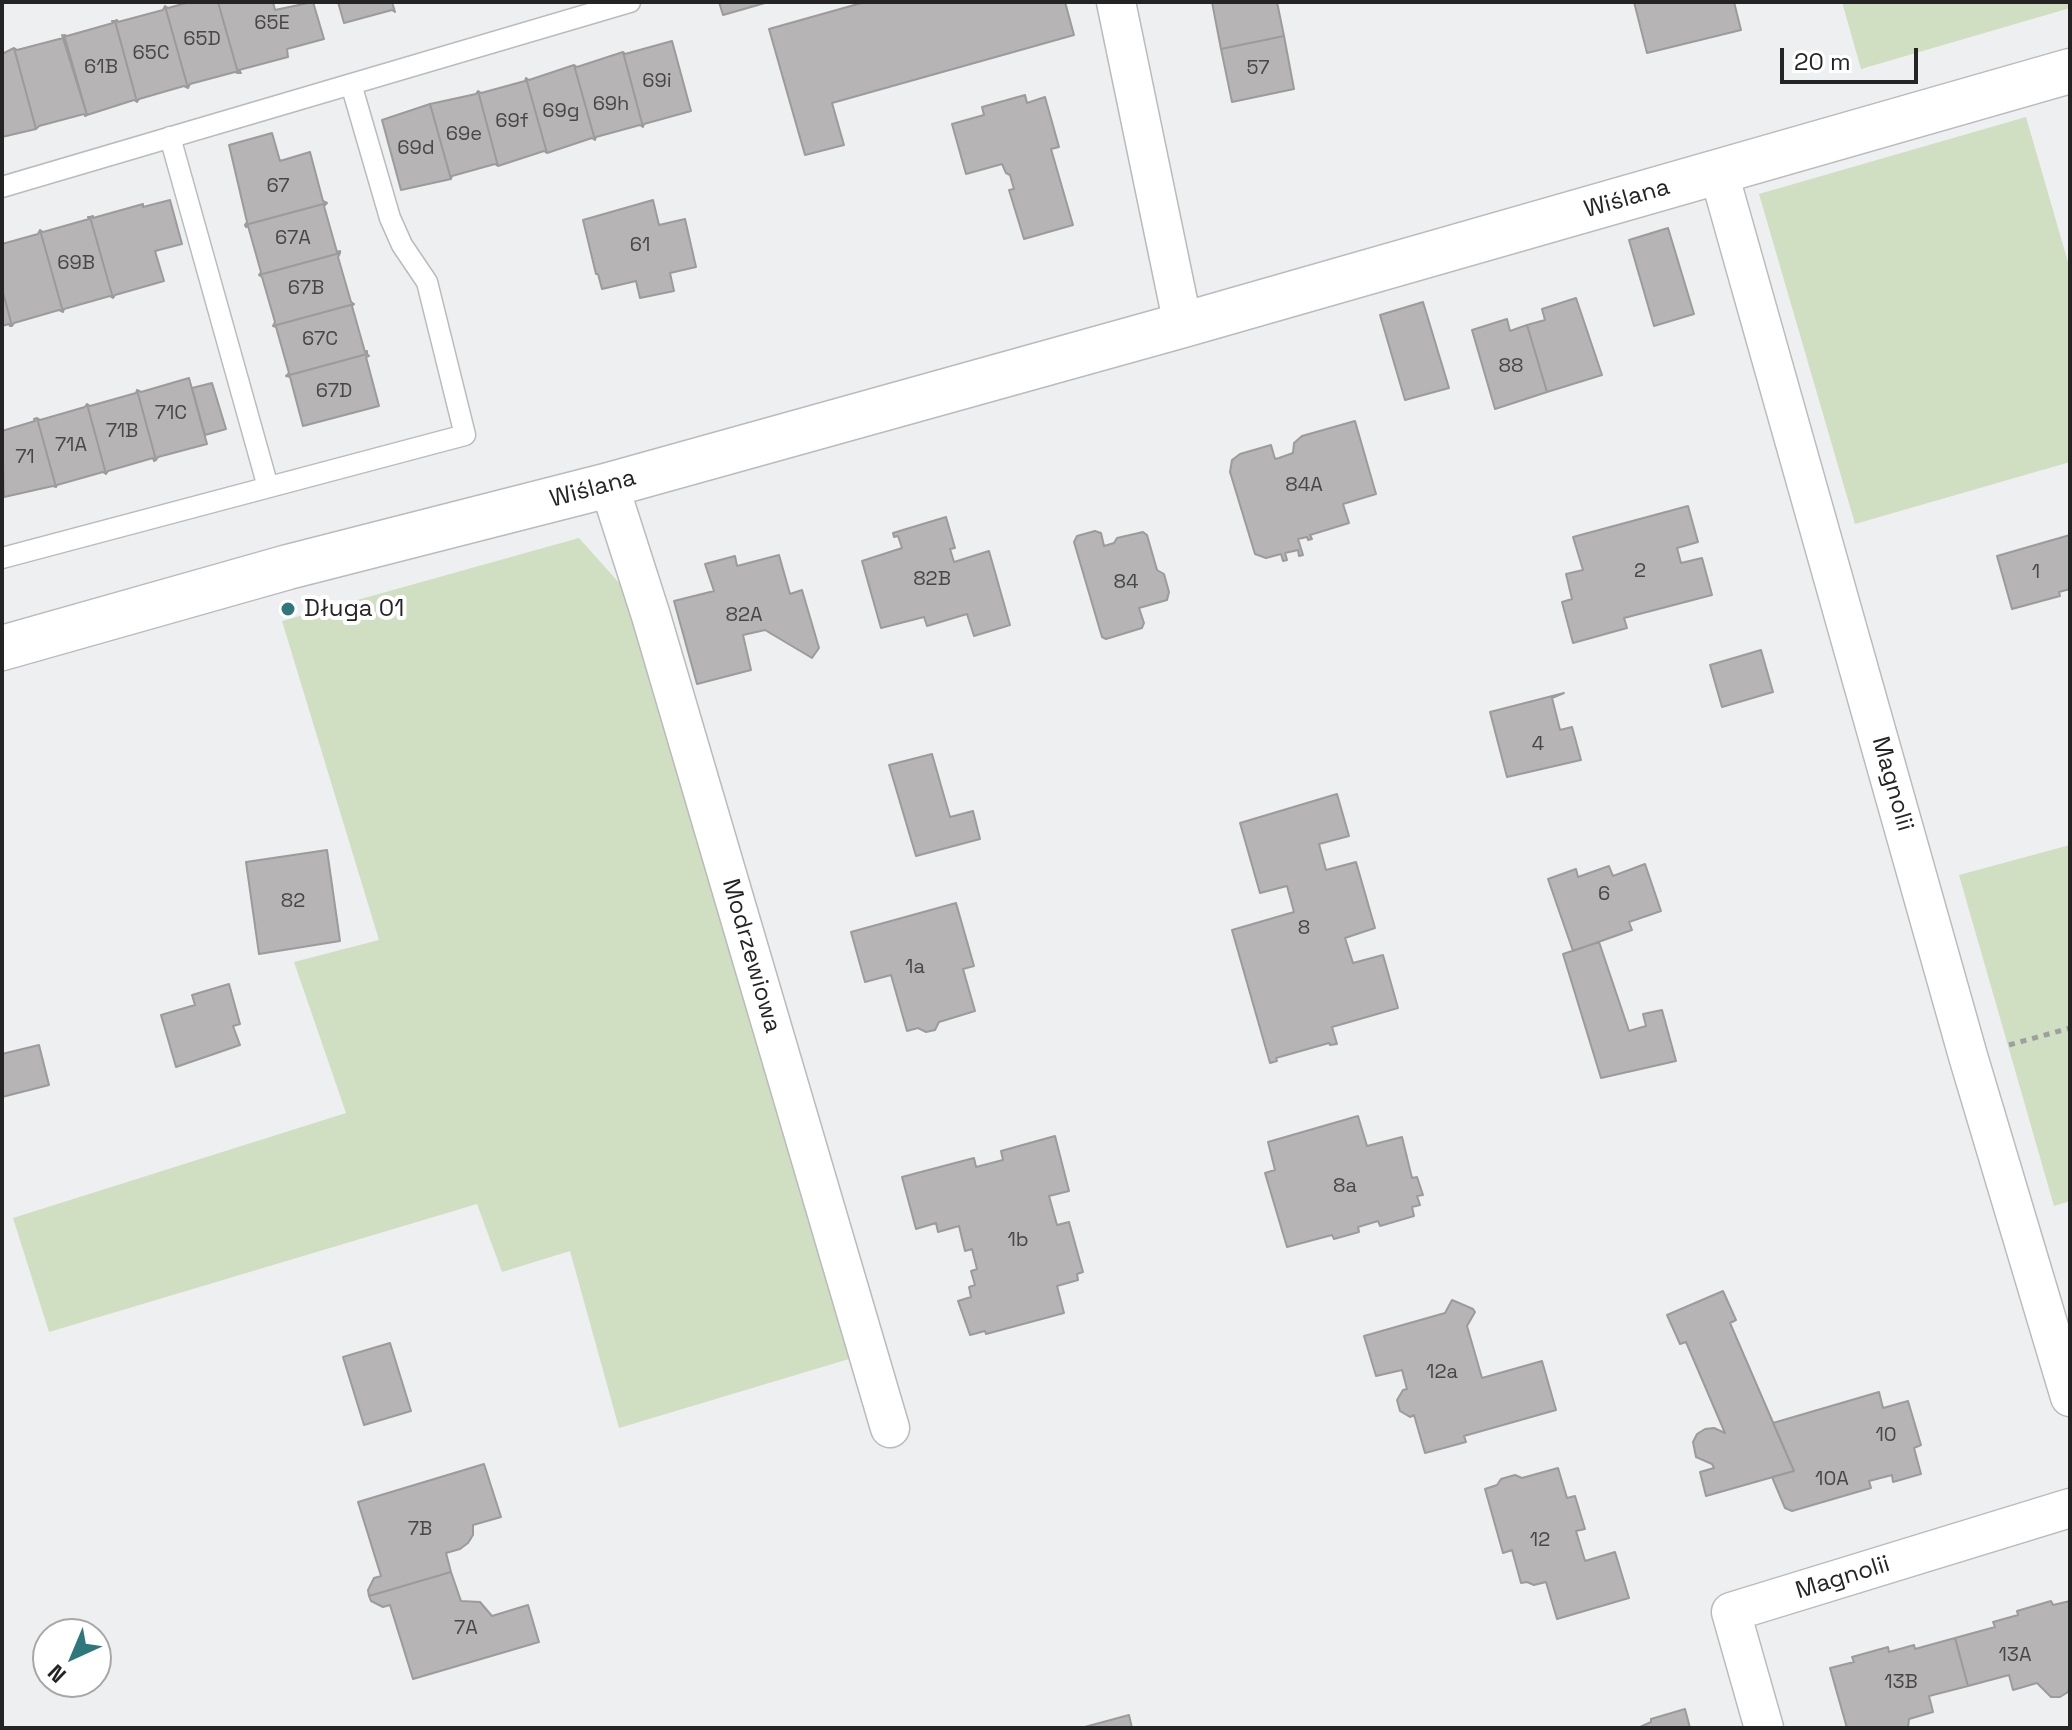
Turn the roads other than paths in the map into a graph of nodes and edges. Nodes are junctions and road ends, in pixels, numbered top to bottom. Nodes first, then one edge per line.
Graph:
1 (630, 2) edge
2 (1116, 2) edge
3 (2070, 71) edge
4 (351, 84) junction
5 (170, 137) junction
6 (1718, 170) junction
7 (2, 187) edge
8 (1183, 325) junction
9 (609, 485) junction
10 (268, 487) junction
11 (2, 558) edge
12 (2, 648) edge
13 (2070, 1397) edge
14 (890, 1428) dead end
15 (2070, 1508) edge
16 (1764, 1728) edge

1 - 4 lane
2 - 8 street
3 - 6 main road, Wiślana
4 - 5 lane
4 - 10 lane
5 - 7 lane
5 - 10 lane
6 - 8 main road, Wiślana
6 - 13 street, Magnolii
8 - 9 main road, Wiślana
9 - 12 main road, Wiślana
9 - 14 street, Modrzewiowa
10 - 11 lane
15 - 16 street, Magnolii

